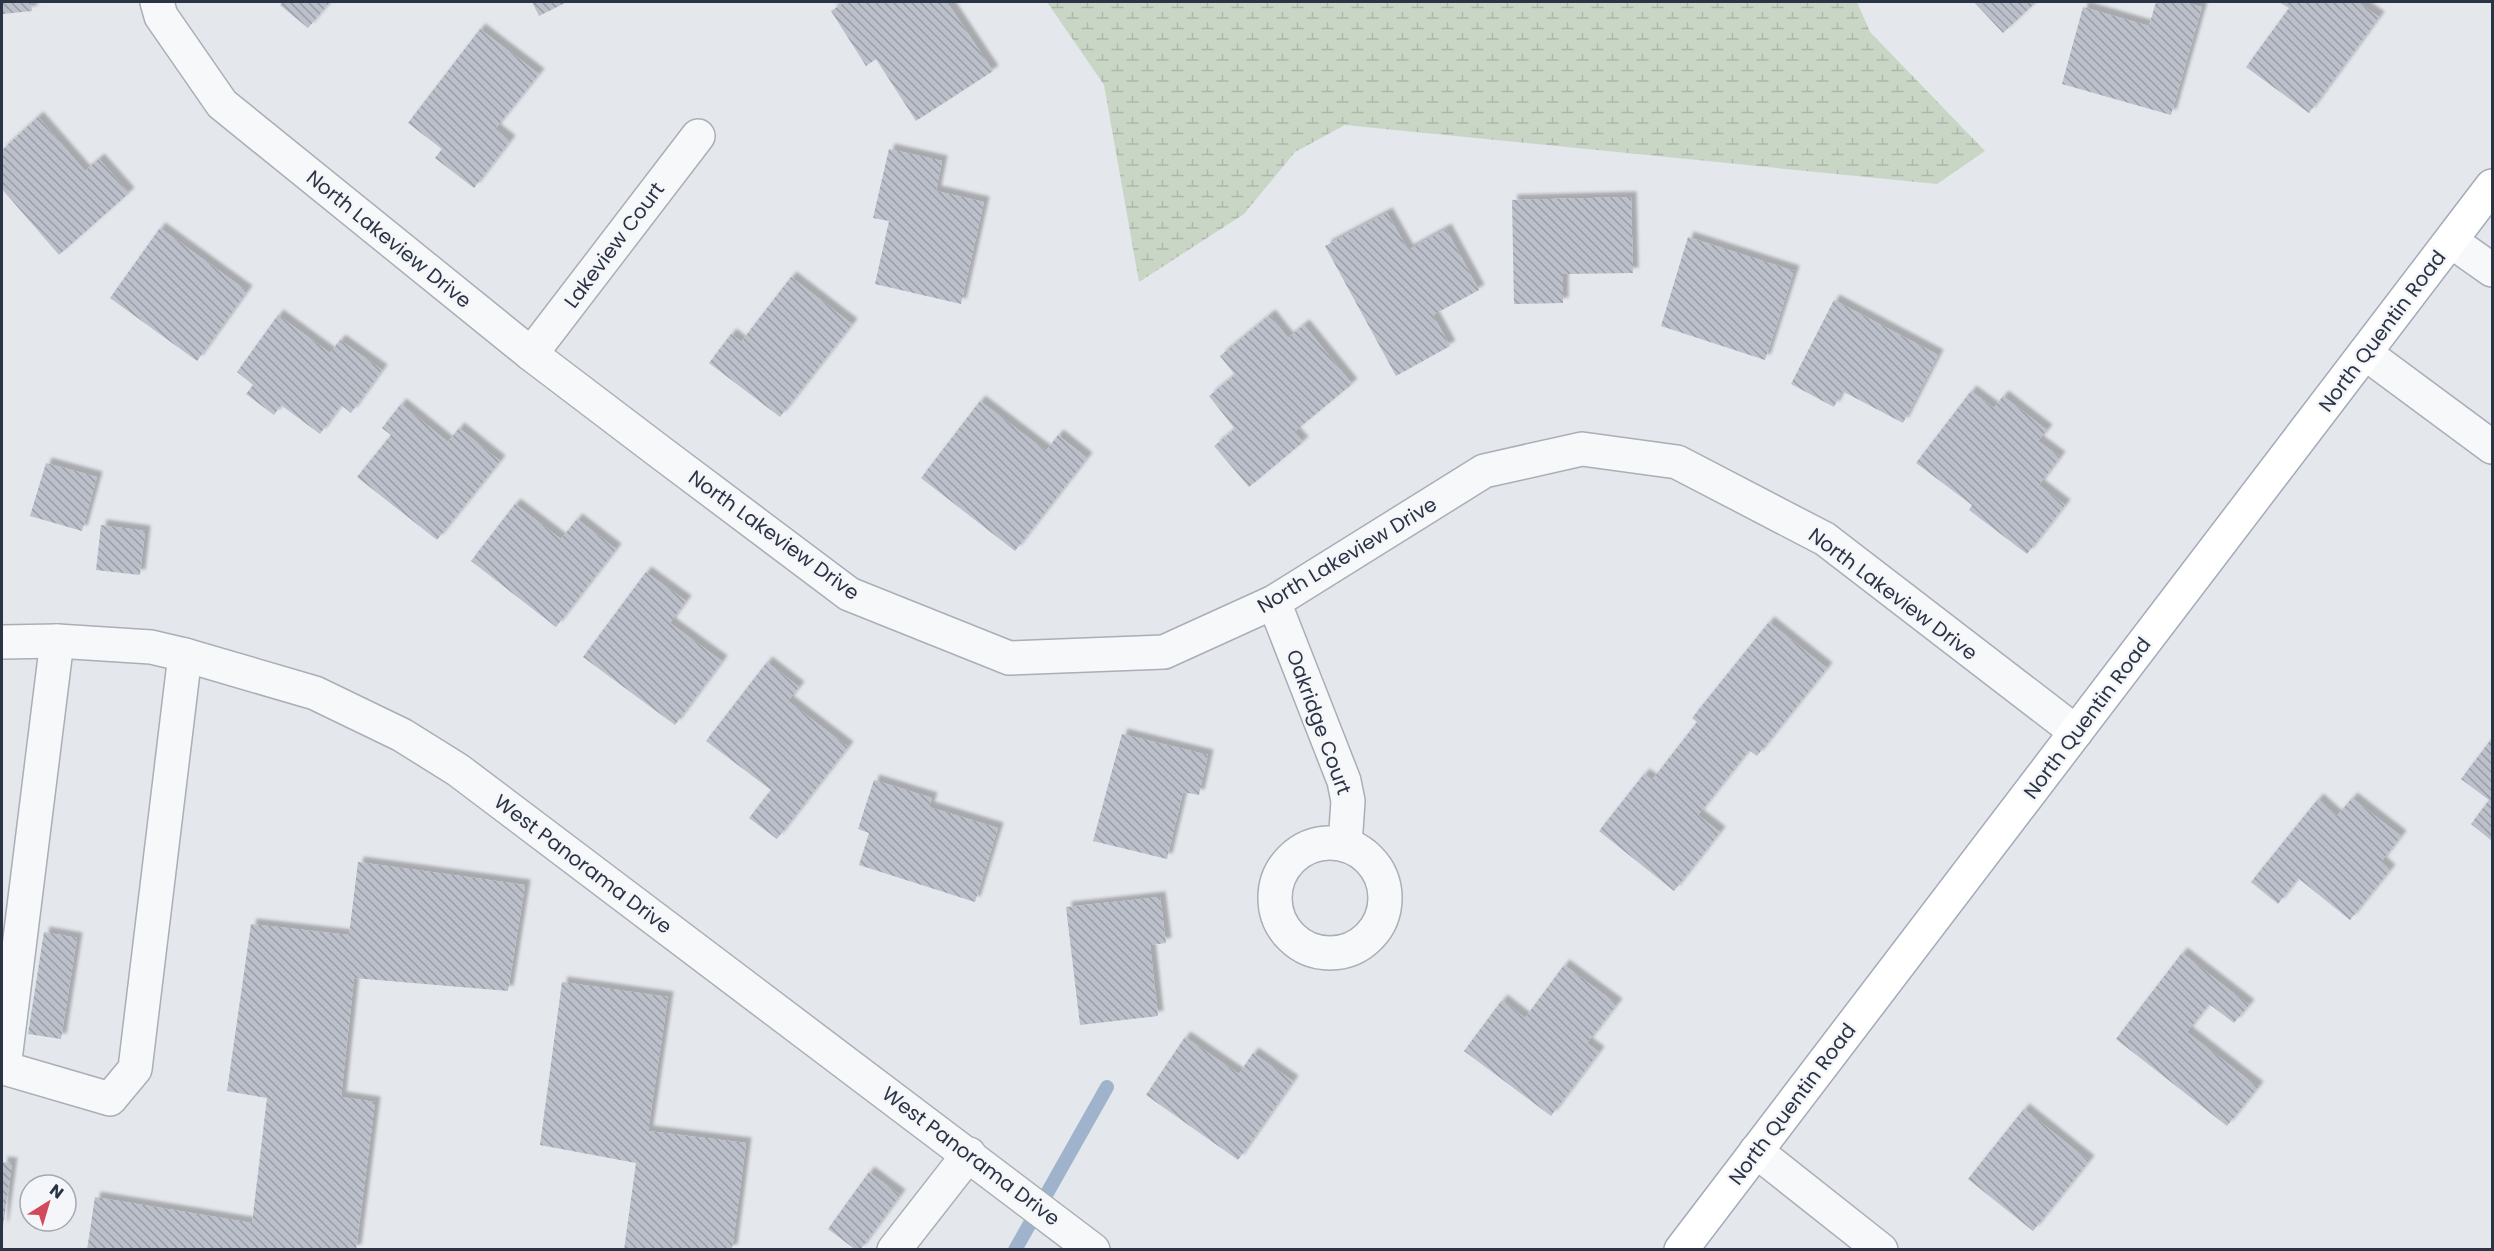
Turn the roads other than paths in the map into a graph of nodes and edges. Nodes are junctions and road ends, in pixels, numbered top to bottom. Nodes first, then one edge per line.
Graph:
1 (157, 2) edge
2 (698, 136) dead end
3 (2493, 186) edge
4 (2451, 241) junction
5 (2493, 270) edge
6 (2365, 353) junction
7 (531, 354) junction
8 (2493, 447) edge
9 (1274, 602) junction
10 (57, 641) junction
11 (2, 642) edge
12 (185, 655) junction
13 (2076, 732) junction
14 (1345, 845) dead end
15 (1756, 1151) junction
16 (969, 1154) junction
17 (1076, 1244) edge
18 (894, 1250) edge
19 (1681, 1250) edge
20 (1881, 1250) edge

1 - 7 street, North Lakeview Drive
2 - 7 street, Lakeview Court
3 - 4 main road, North Quentin Road
4 - 5 street
4 - 6 main road, North Quentin Road
6 - 8 street
6 - 13 main road, North Quentin Road
7 - 9 street, North Lakeview Drive
9 - 13 street, North Lakeview Drive
9 - 14 street, Oakridge Court
10 - 11 street, West Panorama Drive
10 - 12 street, West Panorama Drive
10 - 12 street
12 - 16 street, West Panorama Drive
13 - 15 main road, North Quentin Road
15 - 19 main road, North Quentin Road
15 - 20 street
16 - 17 street, West Panorama Drive
16 - 18 street

